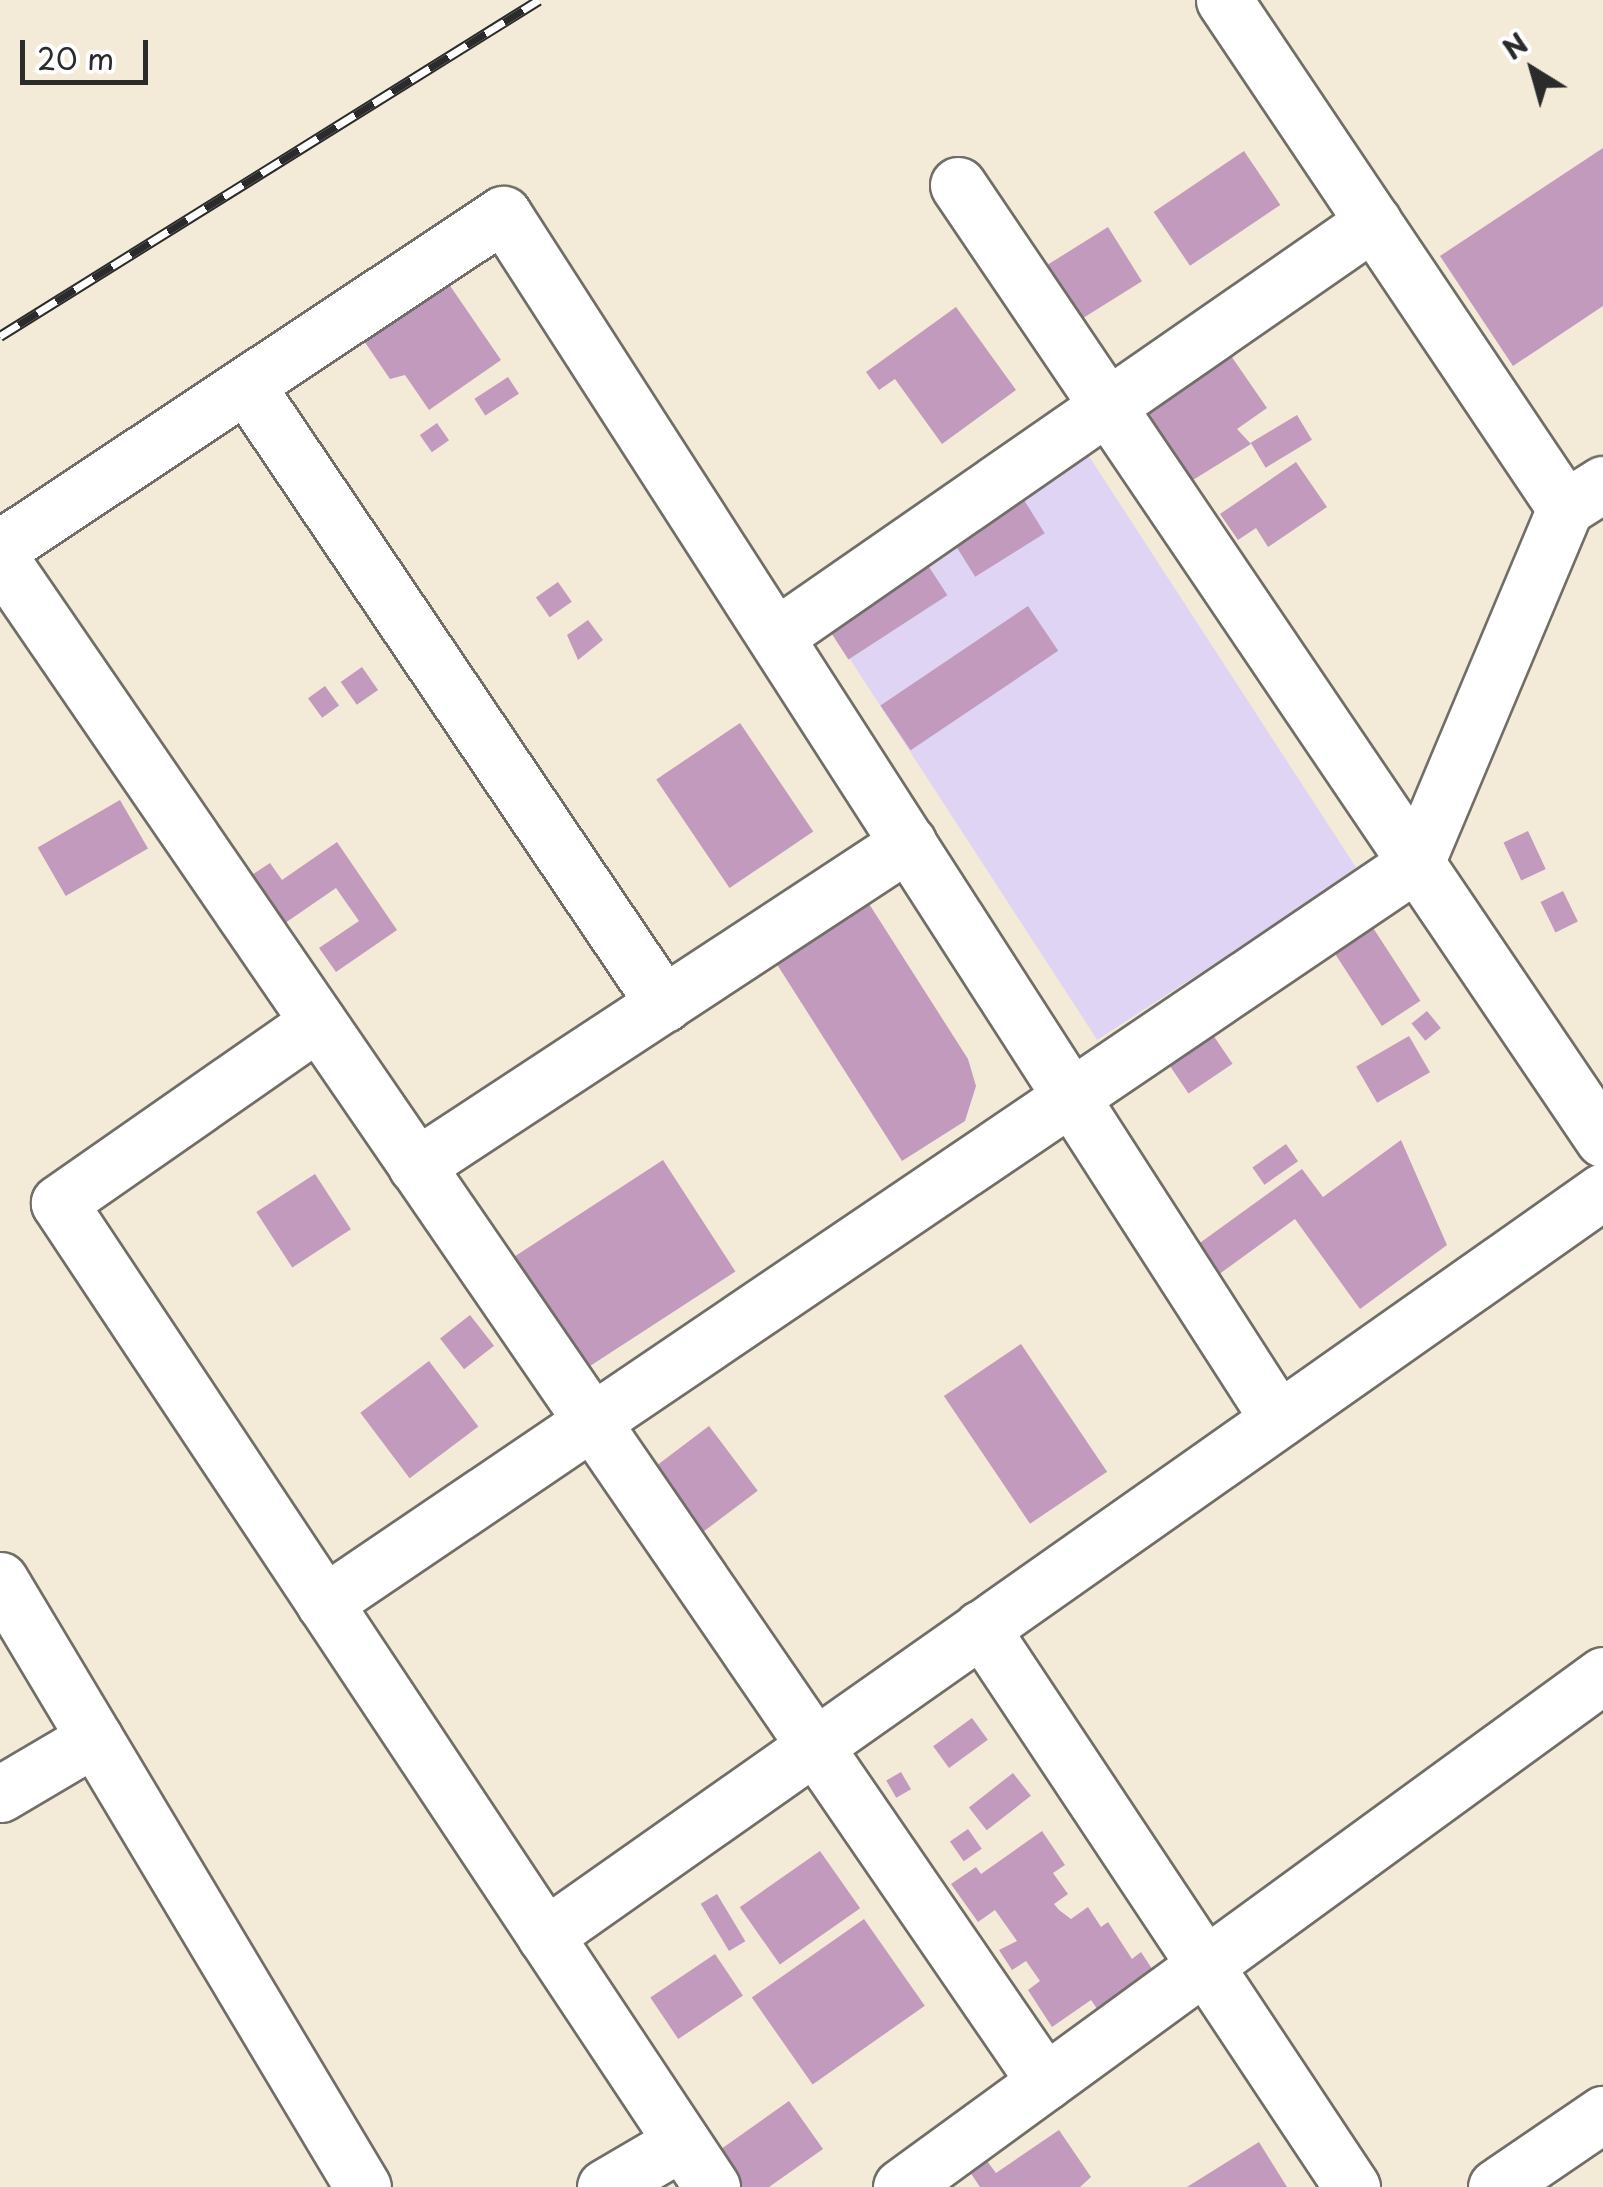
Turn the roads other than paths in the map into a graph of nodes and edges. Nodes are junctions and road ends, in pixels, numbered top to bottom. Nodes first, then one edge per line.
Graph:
1 (1224, 0) edge
2 (958, 185) dead end
3 (1374, 222) junction
4 (246, 384) junction
5 (1108, 406) junction
6 (1584, 496) edge
7 (0, 548) edge
8 (0, 558) edge
9 (776, 636) junction
10 (908, 844) junction
11 (1416, 863) junction
12 (664, 1004) junction
13 (318, 1022) junction
14 (1071, 1096) junction
15 (1603, 1140) edge
16 (416, 1166) junction
17 (1603, 1190) edge
18 (1278, 1419) junction
19 (592, 1422) junction
20 (0, 1580) edge
21 (324, 1603) junction
22 (981, 1628) junction
23 (1603, 1675) edge
24 (95, 1738) junction
25 (814, 1746) junction
26 (0, 1794) edge
27 (545, 1936) junction
28 (1205, 1965) junction
29 (1045, 2082) junction
30 (1603, 2114) edge
31 (682, 2142) junction
32 (363, 2187) edge
33 (605, 2187) edge
34 (712, 2187) edge
35 (901, 2187) edge
36 (1352, 2187) edge
37 (1496, 2187) edge

1 - 3 street
2 - 5 street
3 - 5 street
3 - 6 street
4 - 7 street
4 - 9 street
4 - 12 street
5 - 9 street
5 - 11 street
6 - 11 street
8 - 13 street
9 - 10 street
10 - 12 street
10 - 14 street
11 - 14 street
11 - 15 street
12 - 16 street
13 - 16 street
13 - 21 street
14 - 18 street
14 - 19 street
16 - 19 street
17 - 18 street
18 - 22 street
19 - 21 street
19 - 25 street
20 - 24 street
21 - 27 street
22 - 25 street
22 - 28 street
23 - 28 street
24 - 26 street
24 - 32 street
25 - 27 street
25 - 29 street
27 - 31 street
28 - 29 street
28 - 36 street
29 - 35 street
30 - 37 street
31 - 33 street
31 - 34 street

